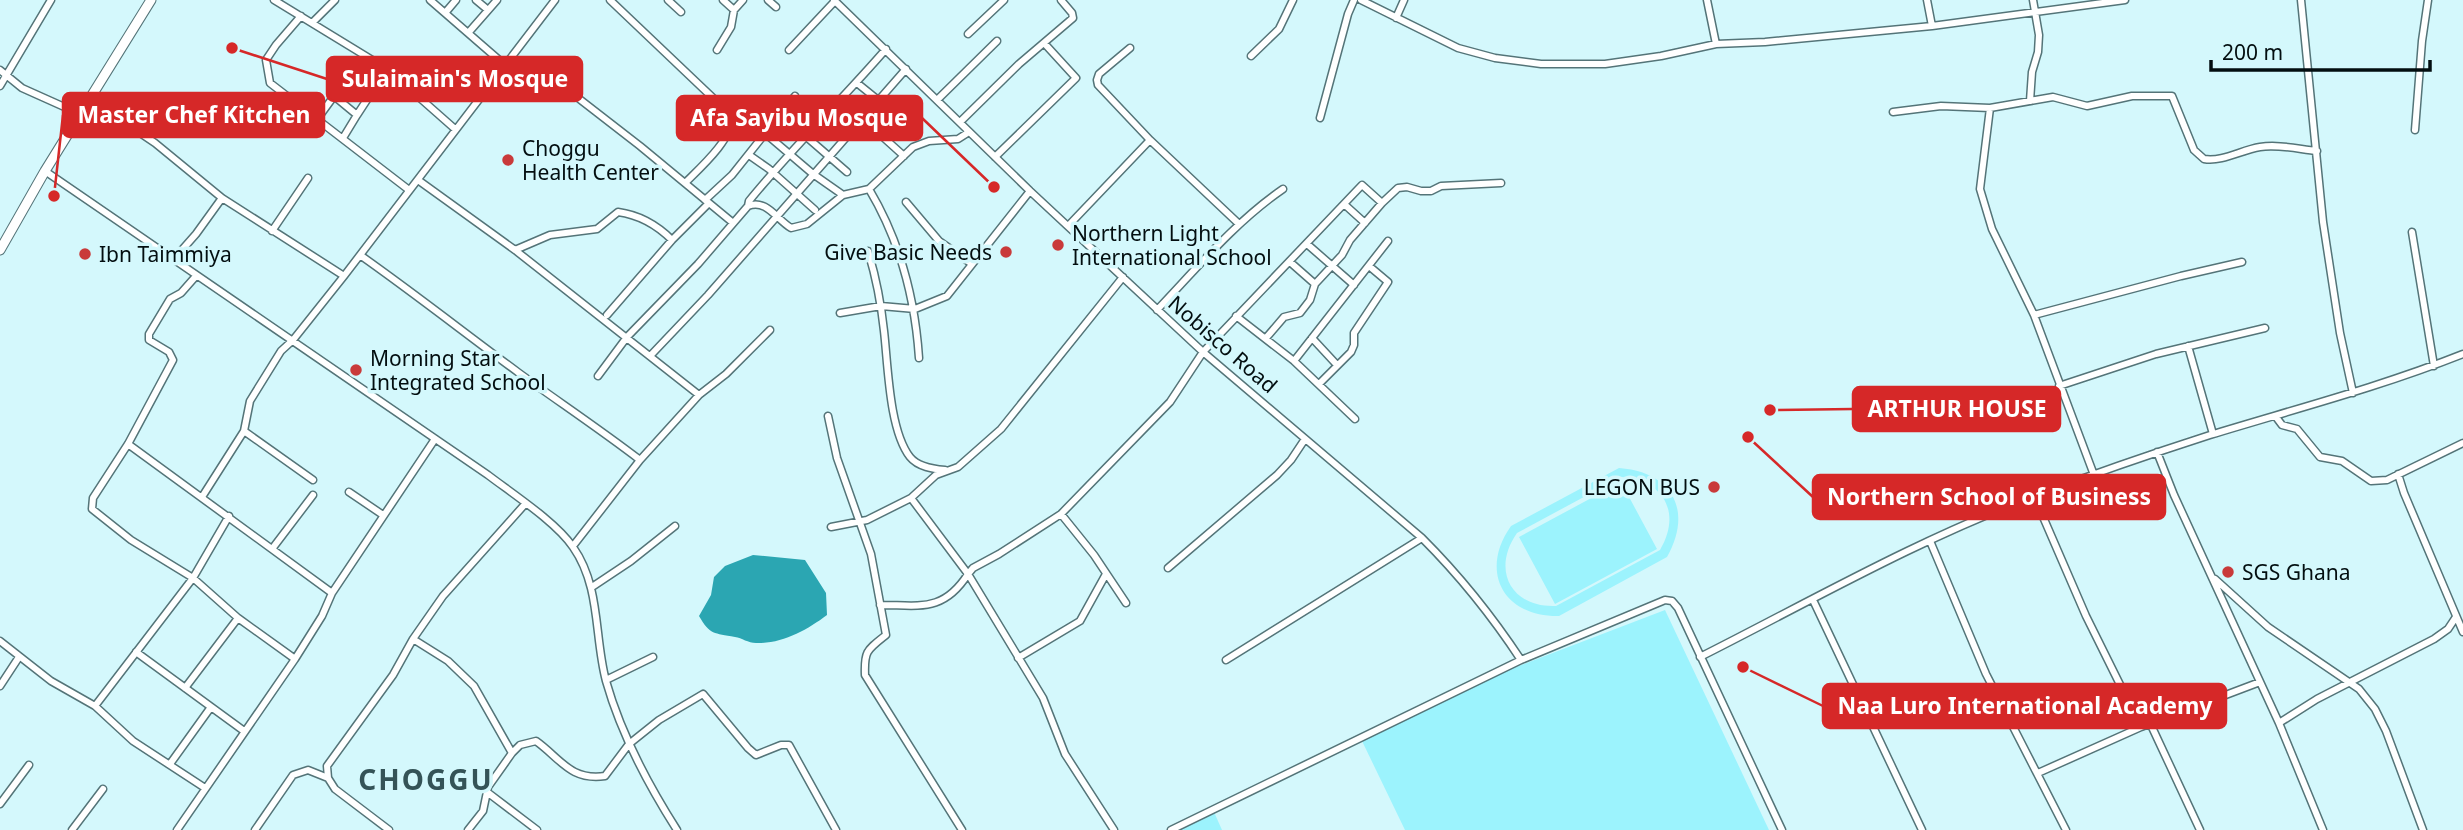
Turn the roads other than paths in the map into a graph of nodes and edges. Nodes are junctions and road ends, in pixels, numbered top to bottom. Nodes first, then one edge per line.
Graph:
1 (51, 0) edge
2 (150, 0) edge
3 (274, 0) edge
4 (335, 0) edge
5 (430, 0) edge
6 (456, 0) edge
7 (476, 0) edge
8 (497, 0) edge
9 (555, 0) edge
10 (610, 0) edge
11 (668, 0) edge
12 (723, 0) edge
13 (743, 0) edge
14 (768, 0) edge
15 (835, 0) edge
16 (1004, 0) edge
17 (1061, 0) edge
18 (1293, 0) edge
19 (1354, 0) edge
20 (1361, 0) edge
21 (1404, 0) edge
22 (1707, 0) edge
23 (1927, 0) edge
24 (2033, 0) edge
25 (2125, 0) edge
26 (2301, 0) edge
27 (2428, 0) edge
28 (2100, 1) edge
29 (776, 7) dead end
30 (488, 10) junction
31 (734, 10) junction
32 (2035, 11) junction
33 (681, 12) dead end
34 (445, 13) junction
35 (301, 16) junction
36 (1396, 18) junction
37 (312, 23) junction
38 (1932, 26) junction
39 (469, 32) junction
40 (968, 34) dead end
41 (998, 41) dead end
42 (1044, 43) junction
43 (1716, 44) junction
44 (1130, 48) dead end
45 (886, 49) junction
46 (717, 50) dead end
47 (789, 50) dead end
48 (1251, 55) dead end
49 (506, 66) junction
50 (387, 69) junction
51 (906, 69) junction
52 (0, 70) edge
53 (7, 75) junction
54 (857, 82) junction
55 (0, 86) edge
56 (795, 96) dead end
57 (90, 99) junction
58 (764, 100) dead end
59 (842, 100) junction
60 (878, 100) junction
61 (937, 100) junction
62 (2030, 101) junction
63 (1990, 108) junction
64 (1893, 112) dead end
65 (80, 114) junction
66 (357, 115) junction
67 (781, 115) junction
68 (746, 117) dead end
69 (899, 117) dead end
70 (318, 118) junction
71 (1320, 118) dead end
72 (823, 119) junction
73 (861, 119) junction
74 (960, 122) junction
75 (455, 129) junction
76 (2415, 130) dead end
77 (969, 132) junction
78 (765, 135) junction
79 (808, 136) junction
80 (846, 137) junction
81 (343, 138) junction
82 (1150, 140) junction
83 (2317, 151) junction
84 (789, 152) junction
85 (749, 155) junction
86 (830, 156) junction
87 (904, 156) junction
88 (995, 157) junction
89 (45, 171) junction
90 (848, 172) dead end
91 (772, 173) junction
92 (813, 174) junction
93 (308, 178) dead end
94 (418, 180) junction
95 (685, 183) junction
96 (1501, 183) dead end
97 (869, 189) junction
98 (1283, 189) dead end
99 (409, 190) junction
100 (1030, 191) junction
101 (795, 194) junction
102 (843, 195) junction
103 (222, 198) junction
104 (707, 202) junction
105 (906, 202) dead end
106 (1345, 204) junction
107 (1382, 204) junction
108 (748, 206) junction
109 (815, 210) dead end
110 (776, 216) junction
111 (732, 222) junction
112 (1365, 223) junction
113 (1239, 224) junction
114 (1068, 226) junction
115 (272, 231) junction
116 (2412, 232) dead end
117 (672, 240) junction
118 (1388, 242) dead end
119 (1307, 244) junction
120 (1, 245) edge
121 (515, 250) junction
122 (868, 251) dead end
123 (360, 255) junction
124 (173, 260) junction
125 (1290, 262) junction
126 (2242, 262) dead end
127 (972, 264) junction
128 (1332, 265) junction
129 (1369, 266) junction
130 (196, 276) junction
131 (344, 276) junction
132 (1123, 277) junction
133 (1315, 284) junction
134 (1354, 285) junction
135 (881, 306) junction
136 (915, 309) junction
137 (1157, 310) junction
138 (841, 313) dead end
139 (607, 315) dead end
140 (2034, 315) junction
141 (1236, 316) junction
142 (2265, 328) dead end
143 (770, 330) dead end
144 (627, 337) junction
145 (1266, 338) junction
146 (1312, 338) junction
147 (293, 341) junction
148 (2188, 346) junction
149 (1203, 352) junction
150 (2463, 354) edge
151 (651, 355) junction
152 (919, 358) dead end
153 (1294, 361) junction
154 (1337, 365) junction
155 (2434, 366) junction
156 (598, 376) dead end
157 (1319, 384) junction
158 (2059, 386) junction
159 (2353, 393) junction
160 (699, 395) junction
161 (828, 416) dead end
162 (2276, 416) junction
163 (1354, 419) dead end
164 (244, 431) junction
165 (2213, 435) junction
166 (435, 439) junction
167 (1305, 439) junction
168 (2463, 443) edge
169 (128, 444) junction
170 (2157, 452) junction
171 (640, 460) junction
172 (946, 470) junction
173 (2398, 474) junction
174 (2094, 475) junction
175 (313, 480) dead end
176 (349, 492) dead end
177 (313, 495) dead end
178 (2034, 496) junction
179 (202, 497) junction
180 (911, 498) junction
181 (526, 503) junction
182 (1061, 514) junction
183 (383, 515) junction
184 (229, 516) junction
185 (861, 521) junction
186 (676, 526) dead end
187 (831, 527) dead end
188 (1422, 538) junction
189 (1930, 541) junction
190 (573, 546) junction
191 (272, 549) junction
192 (1168, 568) dead end
193 (1106, 574) junction
194 (968, 575) junction
195 (2213, 577) junction
196 (192, 578) junction
197 (592, 587) junction
198 (332, 593) junction
199 (1813, 600) junction
200 (1126, 603) dead end
201 (880, 605) junction
202 (2456, 617) junction
203 (238, 618) junction
204 (2463, 632) edge
205 (414, 639) junction
206 (0, 641) edge
207 (136, 652) junction
208 (19, 657) junction
209 (653, 657) dead end
210 (1700, 657) junction
211 (1018, 658) junction
212 (295, 659) junction
213 (1226, 660) dead end
214 (1521, 660) junction
215 (606, 680) junction
216 (2351, 681) junction
217 (2260, 682) junction
218 (0, 686) edge
219 (185, 688) junction
220 (95, 706) junction
221 (211, 707) junction
222 (2279, 723) junction
223 (2151, 725) junction
224 (2141, 727) junction
225 (244, 731) junction
226 (629, 744) junction
227 (512, 753) junction
228 (170, 764) junction
229 (29, 765) dead end
230 (2038, 773) junction
231 (328, 778) junction
232 (205, 788) junction
233 (103, 789) dead end
234 (487, 792) junction
235 (0, 804) edge
236 (72, 830) edge
237 (177, 830) edge
238 (255, 830) edge
239 (389, 830) edge
240 (468, 830) edge
241 (537, 830) edge
242 (677, 830) edge
243 (836, 830) edge
244 (962, 830) edge
245 (1114, 830) edge
246 (1171, 830) edge
247 (1782, 830) edge
248 (1922, 830) edge
249 (2066, 830) edge
250 (2200, 830) edge
251 (2323, 830) edge
252 (2423, 830) edge

1 - 53 street
2 - 57 main road
3 - 35 street
4 - 37 street
5 - 34 street
6 - 34 street
7 - 30 street
8 - 30 street
9 - 49 street
10 - 95 street
11 - 33 street
12 - 31 street
13 - 31 street
14 - 29 street
15 - 45 street, Nobisco Road
15 - 47 street
16 - 40 street
17 - 42 street
18 - 48 street
19 - 71 street
20 - 36 street
21 - 36 street
22 - 43 street
23 - 38 street
24 - 32 street
25 - 28 street
26 - 83 street
27 - 76 street
28 - 32 street
30 - 39 street
31 - 46 street
32 - 38 street
32 - 62 street
34 - 39 street
35 - 37 street
35 - 70 street
36 - 43 street
37 - 50 street
38 - 43 street
39 - 49 street
41 - 61 street
42 - 74 street
42 - 88 street
44 - 82 street
45 - 51 street, Nobisco Road
45 - 54 street
49 - 75 street
49 - 95 street
50 - 66 street
50 - 75 street
51 - 60 street
51 - 61 street, Nobisco Road
52 - 53 street
53 - 55 street
53 - 65 street
54 - 59 street
54 - 60 street
56 - 67 street
57 - 65 main road
57 - 103 street
58 - 67 street
59 - 72 street
59 - 73 street
60 - 69 street
60 - 73 street
61 - 74 street, Nobisco Road
62 - 63 street
62 - 83 street
63 - 64 street
63 - 140 street
65 - 89 main road
66 - 70 street
66 - 81 street
67 - 78 street
67 - 79 street
68 - 78 street
70 - 81 street
72 - 79 street
72 - 80 street
73 - 80 street
73 - 87 street
74 - 77 street, Nobisco Road
75 - 94 street
77 - 87 street
77 - 88 street, Nobisco Road
78 - 84 street
78 - 85 street
79 - 84 street
79 - 86 street
80 - 86 street
81 - 99 street
82 - 113 street
82 - 114 street
83 - 159 street
84 - 91 street
84 - 92 street
85 - 91 street
85 - 104 street
86 - 90 street
86 - 92 street
87 - 97 street
88 - 100 street, Nobisco Road
89 - 120 main road
89 - 124 street
91 - 101 street
91 - 108 street
92 - 101 street
92 - 102 street
93 - 115 street
94 - 99 street
94 - 121 street
95 - 104 street
96 - 107 street
97 - 102 street
97 - 136 street
98 - 113 street
99 - 123 street
100 - 114 street, Nobisco Road
100 - 127 street
101 - 109 street
101 - 110 street
102 - 110 street
103 - 115 street
103 - 124 street
104 - 111 street
104 - 117 street
105 - 127 street
106 - 107 street
106 - 112 street
106 - 119 street
107 - 112 street
108 - 110 street
108 - 111 street
110 - 151 street
111 - 144 street
112 - 128 street
113 - 137 street
114 - 132 street, Nobisco Road
115 - 131 street
116 - 155 street
117 - 121 street
117 - 139 street
118 - 129 street
119 - 125 street
119 - 128 street
121 - 144 street
122 - 135 street
123 - 131 street
123 - 171 street
124 - 130 street
125 - 133 street
125 - 141 street
126 - 140 street
127 - 136 street
128 - 133 street
128 - 134 street
129 - 134 street
129 - 154 street
130 - 147 street
130 - 169 street
131 - 147 street
132 - 137 street, Nobisco Road
132 - 172 street
133 - 145 street
134 - 146 street
135 - 136 street
135 - 138 street
135 - 172 street
136 - 152 street
137 - 149 street, Nobisco Road
140 - 158 street
141 - 145 street
141 - 149 street
142 - 148 street
143 - 160 street
144 - 151 street
144 - 156 street
145 - 153 street
146 - 153 street
146 - 154 street
147 - 164 street
147 - 166 street
148 - 158 street
148 - 165 street
149 - 167 street, Nobisco Road
149 - 182 street
150 - 155 street
151 - 160 street
153 - 157 street
154 - 157 street
155 - 159 street
157 - 163 street
158 - 174 street
159 - 162 street
160 - 171 street
161 - 185 street
162 - 165 street
162 - 173 street
164 - 175 street
164 - 179 street
165 - 170 street
166 - 181 street
166 - 183 street
167 - 188 street, Nobisco Road
167 - 192 street
168 - 173 street
169 - 179 street
169 - 196 street
170 - 174 street
170 - 195 street
171 - 190 street
172 - 180 street
173 - 202 street
174 - 178 street
176 - 183 street
177 - 191 street
178 - 189 street
178 - 224 street
179 - 184 street
180 - 185 street
180 - 194 street
181 - 190 street
181 - 205 street
182 - 193 street
182 - 194 street
183 - 198 street
184 - 191 street
184 - 196 street
185 - 187 street
185 - 201 street
186 - 197 street
188 - 213 street
188 - 214 street, Nobisco Road
189 - 199 street
189 - 230 street
190 - 197 street
191 - 198 street
193 - 200 street
193 - 211 street
194 - 201 street
194 - 211 street
195 - 216 street
195 - 217 street
196 - 203 street
196 - 207 street
197 - 215 street
198 - 212 street
199 - 210 street
199 - 248 street
201 - 244 street
202 - 204 street
202 - 216 street
203 - 212 street
203 - 219 street
205 - 227 street
205 - 231 street
206 - 208 street
207 - 219 street
207 - 220 street
208 - 218 street
208 - 220 street
209 - 215 street
210 - 214 street
210 - 247 street
211 - 245 street
212 - 225 street
214 - 246 street
215 - 226 street
216 - 222 street
216 - 252 street
217 - 222 street
217 - 223 street
219 - 221 street
220 - 228 street
221 - 225 street
221 - 228 street
222 - 251 street
223 - 224 street
223 - 250 street
224 - 230 street
225 - 232 street
226 - 227 street
226 - 242 street
226 - 243 street
227 - 234 street
228 - 232 street
229 - 235 street
230 - 249 street
231 - 238 street
231 - 239 street
232 - 237 street
233 - 236 street
234 - 240 street
234 - 241 street

